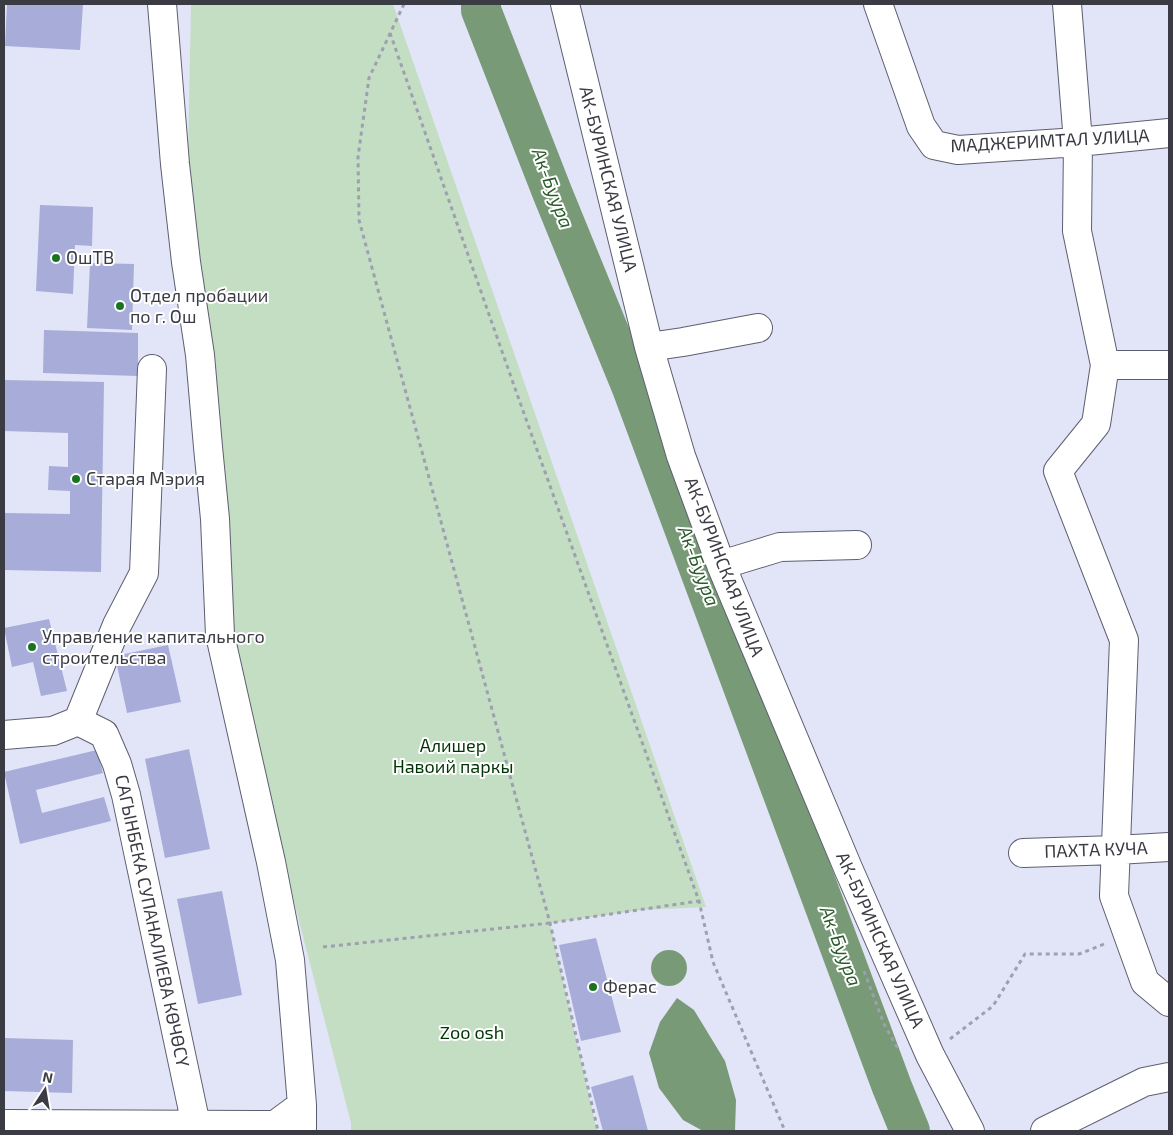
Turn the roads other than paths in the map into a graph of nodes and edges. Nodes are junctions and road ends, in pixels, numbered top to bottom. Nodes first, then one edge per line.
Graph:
1 (162, 4) edge
2 (565, 4) edge
3 (878, 4) edge
4 (1066, 4) edge
5 (1169, 134) edge
6 (1078, 142) junction
7 (758, 328) dead end
8 (649, 346) junction
9 (1104, 365) junction
10 (1169, 365) edge
11 (152, 369) dead end
12 (857, 545) dead end
13 (721, 565) junction
14 (78, 721) junction
15 (4, 735) edge
16 (1169, 847) edge
17 (1116, 850) junction
18 (1023, 853) dead end
19 (1169, 1002) edge
20 (1169, 1077) edge
21 (302, 1118) edge
22 (4, 1124) edge
23 (196, 1125) junction
24 (970, 1131) edge
25 (1045, 1131) edge

1 - 21 street
2 - 8 street, АК-БУРИНСКАЯ УЛИЦА
3 - 6 street, МАДЖЕРИМТАЛ УЛИЦА
4 - 6 street
5 - 6 street, МАДЖЕРИМТАЛ УЛИЦА
6 - 9 street
7 - 8 street
8 - 13 street, АК-БУРИНСКАЯ УЛИЦА
9 - 10 street
9 - 17 street
11 - 14 street
12 - 13 street
13 - 24 street, АК-БУРИНСКАЯ УЛИЦА
14 - 15 street
14 - 23 street, САГЫНБЕКА СУПАНАЛИЕВА КӨЧӨСҮ
16 - 17 street, ПАХТА КУЧA
17 - 18 street, ПАХТА КУЧA
17 - 19 street
20 - 25 street
21 - 23 street
22 - 23 street

